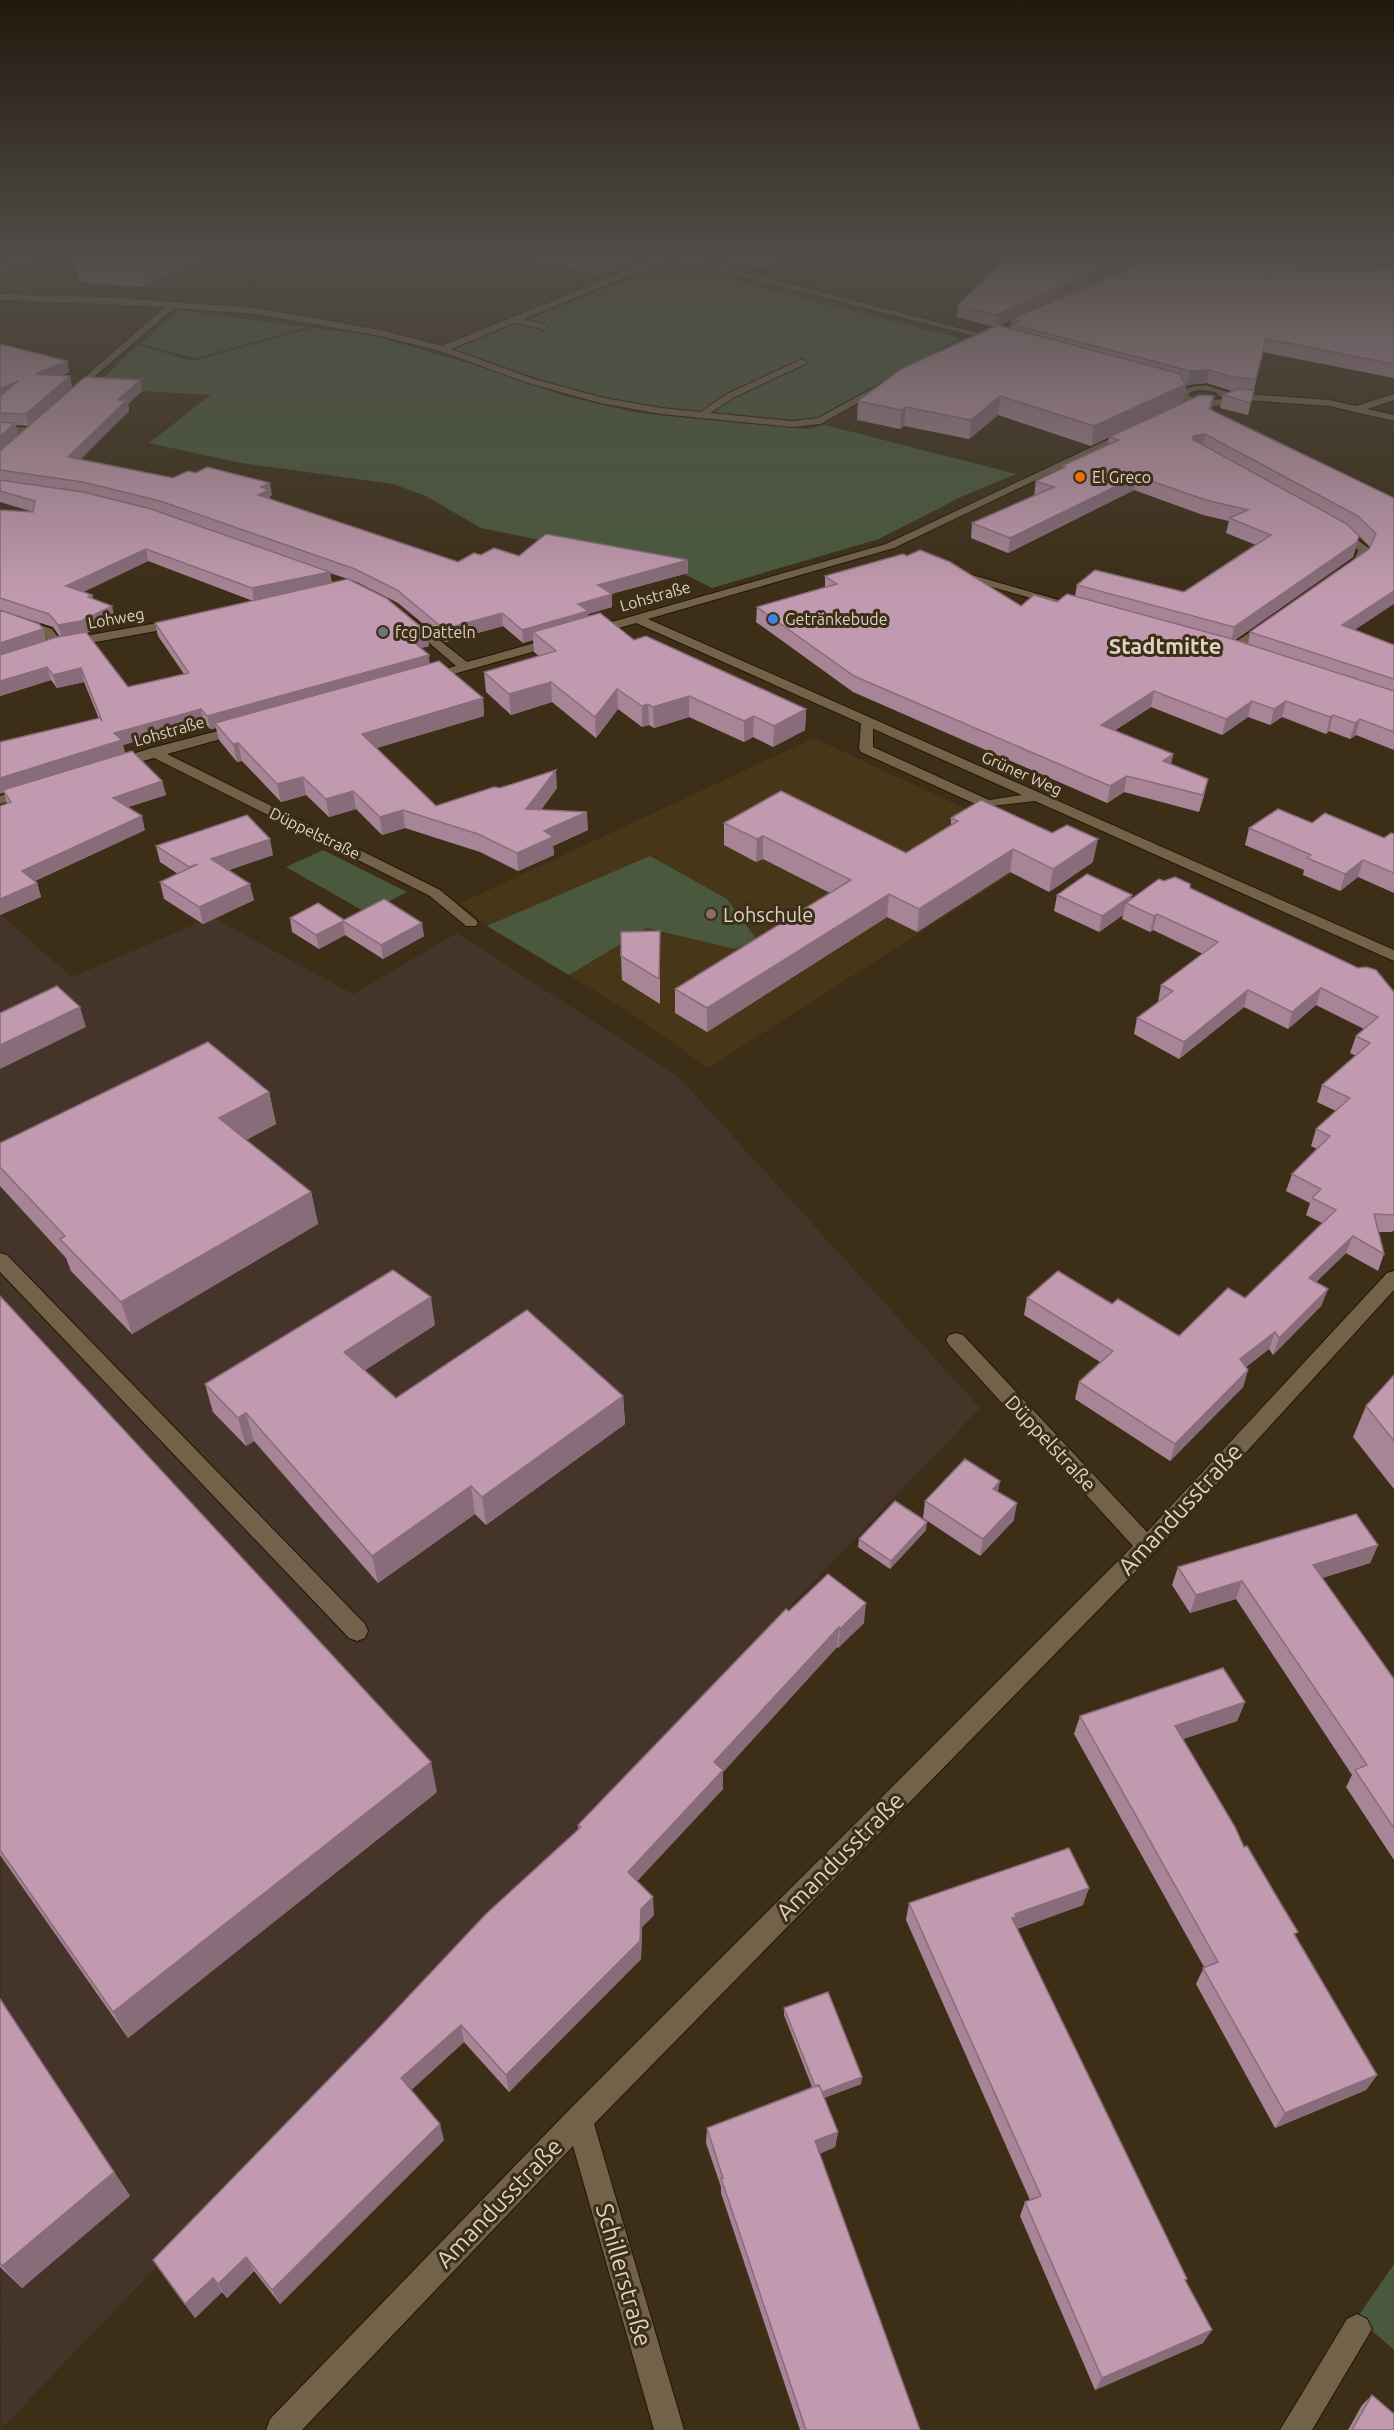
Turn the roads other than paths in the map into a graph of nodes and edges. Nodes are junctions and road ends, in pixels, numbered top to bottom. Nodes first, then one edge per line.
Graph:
1 (101, 368) edge
2 (499, 368) edge
3 (788, 368) edge
4 (897, 378) edge
5 (1171, 386) edge
6 (1186, 390) junction
7 (1228, 396) junction
8 (1394, 397) edge
9 (63, 402) edge
10 (1196, 403) junction
11 (1357, 409) junction
12 (1177, 412) edge
13 (701, 415) junction
14 (1394, 418) edge
15 (0, 429) edge
16 (32, 431) edge
17 (1135, 431) edge
18 (1328, 524) edge
19 (942, 568) edge
20 (1331, 580) edge
21 (0, 602) edge
22 (1062, 604) edge
23 (0, 615) edge
24 (33, 615) edge
25 (402, 615) edge
26 (1282, 615) edge
27 (636, 619) junction
28 (175, 624) edge
29 (1233, 649) edge
30 (465, 667) junction
31 (411, 682) edge
32 (867, 723) junction
33 (256, 725) edge
34 (153, 753) junction
35 (99, 770) edge
36 (44, 787) edge
37 (1035, 796) junction
38 (0, 800) edge
39 (471, 923) dead end
40 (1394, 956) edge
41 (0, 1260) edge
42 (1392, 1283) edge
43 (956, 1340) dead end
44 (1147, 1546) junction
45 (357, 1631) dead end
46 (579, 2120) junction
47 (1357, 2329) dead end
48 (281, 2430) edge
49 (669, 2430) edge
50 (1295, 2430) edge

1 - 9 street
2 - 13 street
3 - 13 street
4 - 13 street
5 - 6 street
6 - 7 street
6 - 10 street
7 - 10 street
7 - 11 street
8 - 11 street
10 - 12 street
11 - 14 street
15 - 16 street
17 - 27 street, Lohstraße
18 - 20 street
19 - 22 street
21 - 24 street
23 - 28 street, Lohweg
25 - 30 street
26 - 29 street
27 - 30 street, Lohstraße
27 - 32 street, Grüner Weg
30 - 31 street, Lohstraße
32 - 37 street, Grüner Weg
32 - 37 street
33 - 34 street, Lohstraße
34 - 35 street, Lohstraße
34 - 39 street, Düppelstraße
36 - 38 street
37 - 40 street, Grüner Weg
41 - 45 street
42 - 44 street, Amandusstraße
43 - 44 street, Düppelstraße
44 - 46 street, Amandusstraße
46 - 48 street, Amandusstraße
46 - 49 street, Schillerstraße
47 - 50 street

